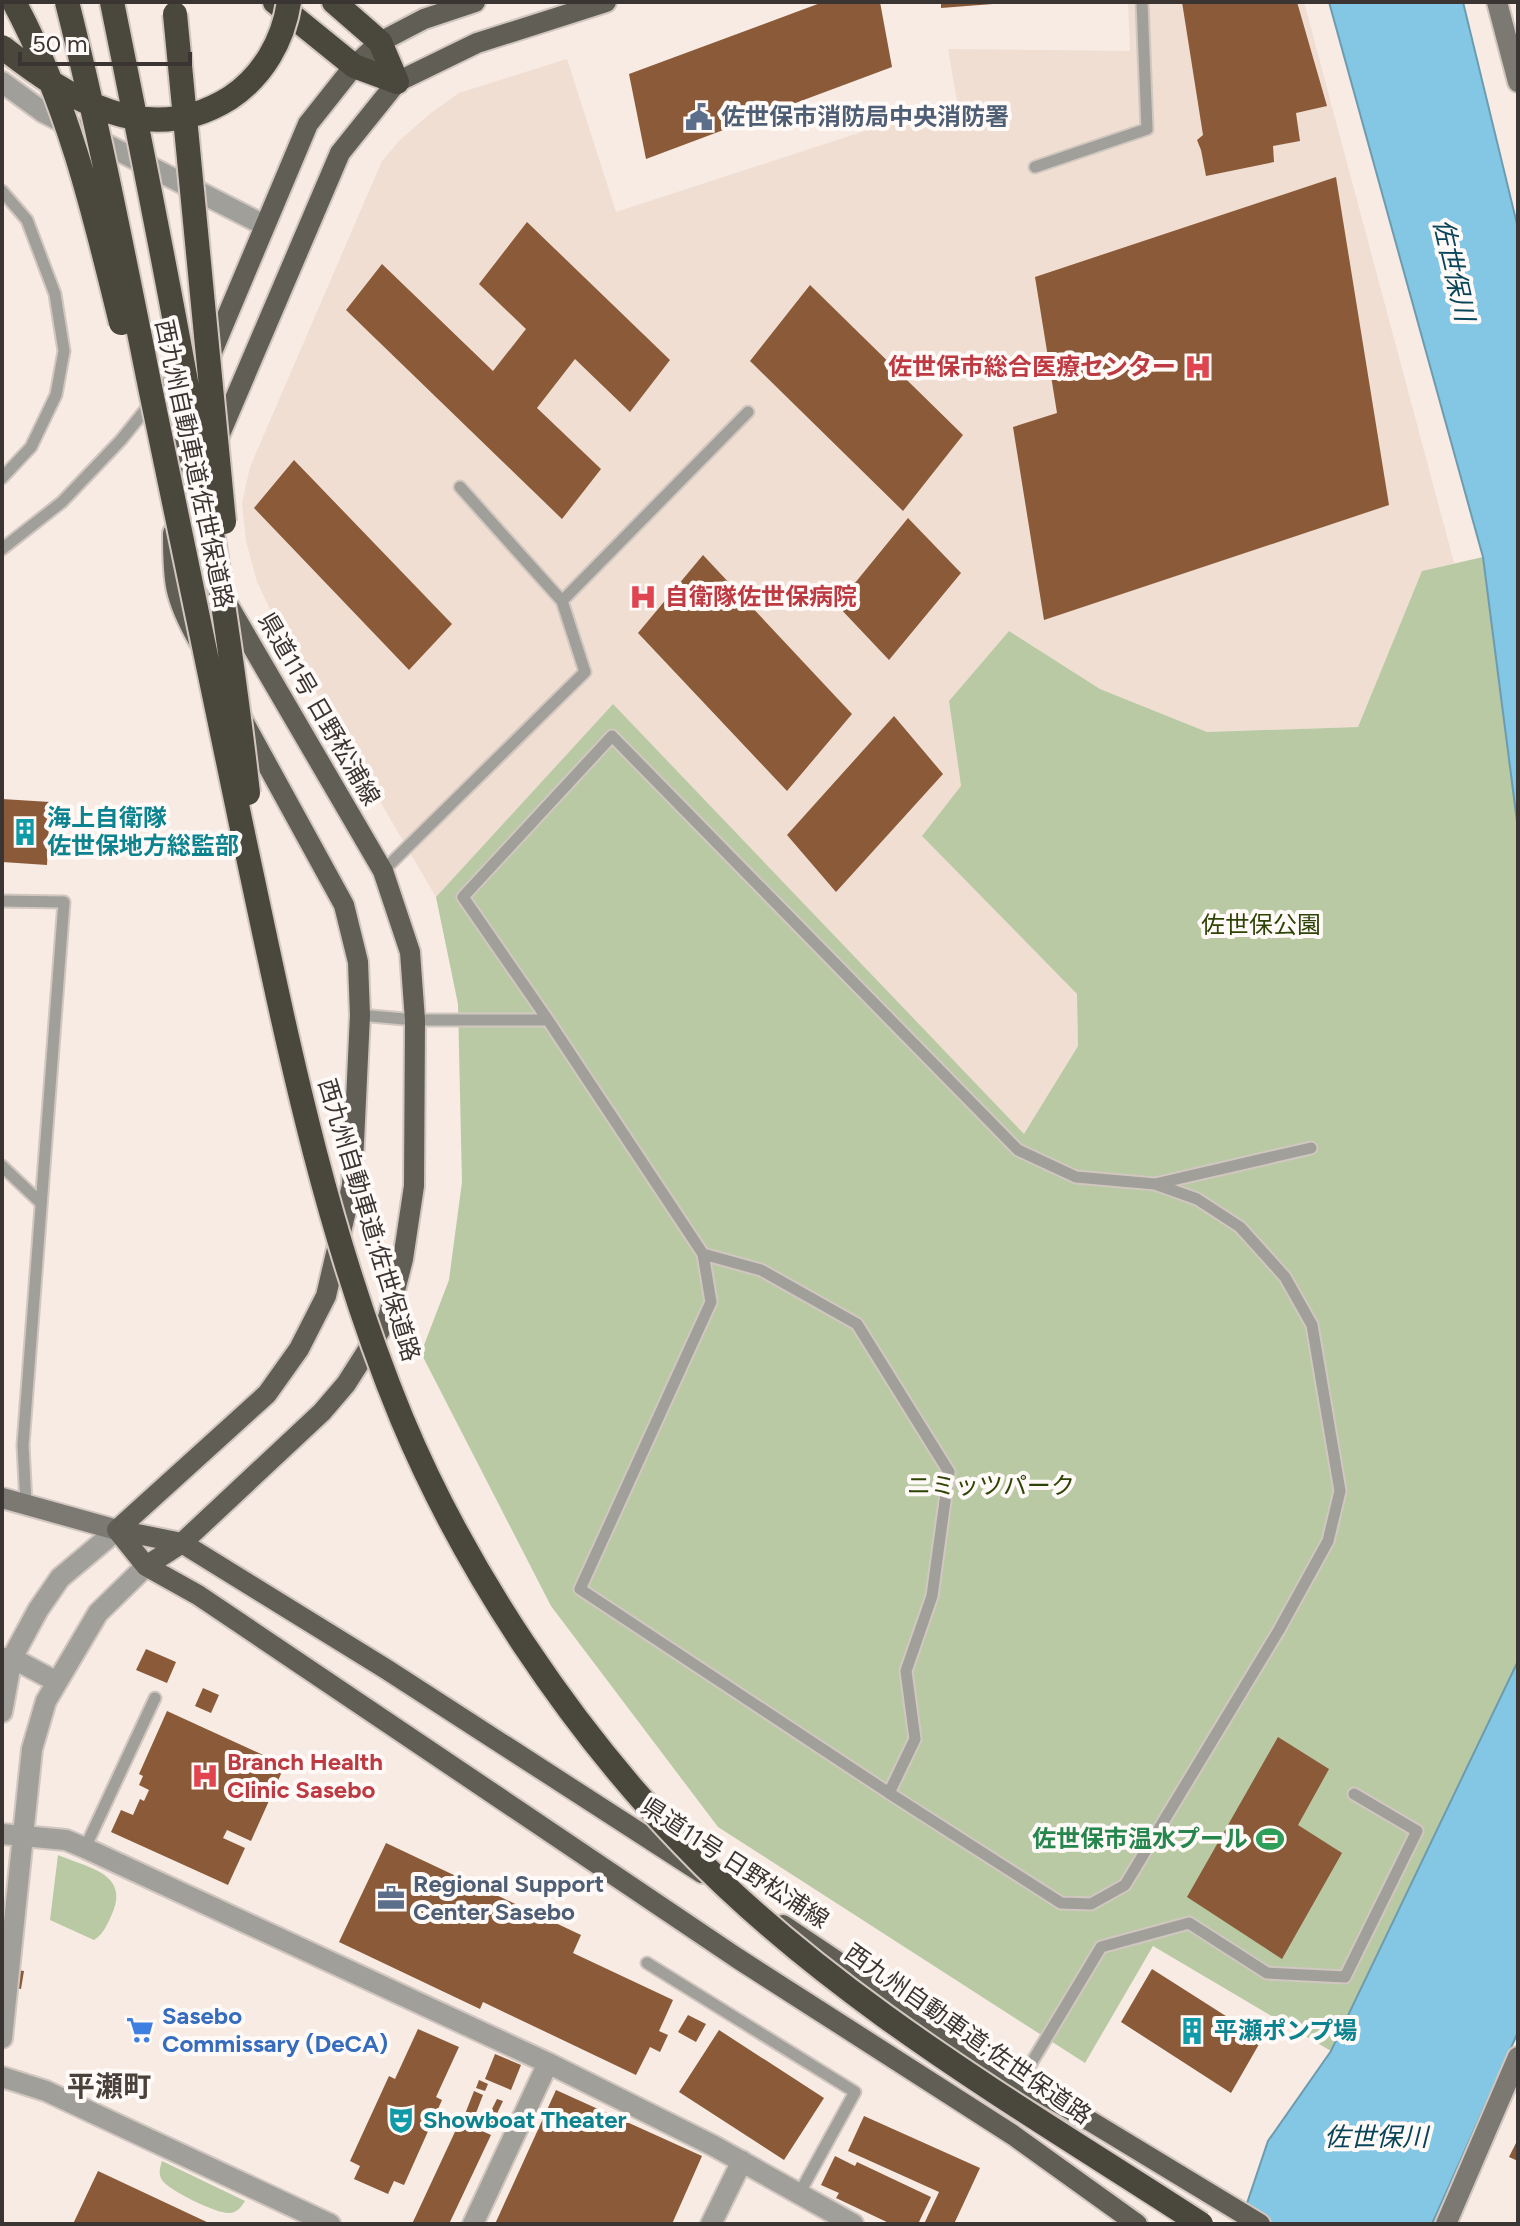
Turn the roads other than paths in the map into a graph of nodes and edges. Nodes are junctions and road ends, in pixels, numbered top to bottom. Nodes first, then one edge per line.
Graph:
1 (14, 2) edge
2 (67, 2) edge
3 (112, 2) edge
4 (173, 2) edge
5 (275, 2) edge
6 (289, 2) edge
7 (334, 2) edge
8 (475, 2) edge
9 (606, 2) edge
10 (1142, 2) edge
11 (1497, 2) edge
12 (380, 42) junction
13 (2, 47) edge
14 (354, 66) junction
15 (2, 82) edge
16 (397, 82) junction
17 (1518, 82) edge
18 (1035, 167) dead end
19 (2, 191) edge
20 (264, 225) junction
21 (230, 304) junction
22 (748, 412) dead end
23 (2, 478) edge
24 (460, 487) dead end
25 (2, 549) edge
26 (192, 593) junction
27 (562, 601) junction
28 (241, 729) junction
29 (383, 871) junction
30 (2, 901) edge
31 (265, 938) junction
32 (360, 1015) junction
33 (415, 1020) junction
34 (548, 1020) junction
35 (1311, 1148) dead end
36 (2, 1166) edge
37 (1155, 1184) junction
38 (41, 1203) junction
39 (703, 1254) junction
40 (2, 1498) edge
41 (26, 1504) junction
42 (117, 1530) junction
43 (182, 1543) junction
44 (146, 1566) junction
45 (7, 1658) edge
46 (57, 1682) junction
47 (155, 1698) dead end
48 (2, 1712) edge
49 (889, 1793) junction
50 (1354, 1794) dead end
51 (12, 1834) edge
52 (85, 1848) junction
53 (647, 1963) dead end
54 (2, 2038) edge
55 (1518, 2057) edge
56 (548, 2063) junction
57 (2, 2077) edge
58 (1020, 2082) junction
59 (742, 2161) junction
60 (799, 2194) junction
61 (850, 2223) edge
62 (330, 2224) edge
63 (473, 2224) edge
64 (711, 2224) edge
65 (1137, 2224) edge
66 (1201, 2224) edge
67 (1260, 2224) edge
68 (1446, 2224) edge

1 - 26 highway, bridge
2 - 26 highway, 西九州自動車道;佐世保道路, bridge
3 - 28 highway, 西九州自動車道;佐世保道路, bridge
4 - 28 highway, bridge
5 - 14 highway
6 - 13 highway, bridge
7 - 12 highway
8 - 12 main road
9 - 16 main road, 県道11号 日野松浦線
10 - 18 lane
11 - 17 street
12 - 14 main road
12 - 16 highway
14 - 16 highway
14 - 20 main road
15 - 20 street
16 - 29 main road, 県道11号 日野松浦線
19 - 23 lane
20 - 21 main road
21 - 25 lane
21 - 32 main road
22 - 27 lane
24 - 27 lane
26 - 31 highway, 西九州自動車道;佐世保道路, bridge
27 - 29 lane
28 - 31 highway, 西九州自動車道;佐世保道路, bridge
29 - 33 main road, 県道11号 日野松浦線
30 - 38 lane
31 - 66 highway, 西九州自動車道;佐世保道路, bridge
32 - 33 lane
32 - 42 main road
33 - 34 lane
33 - 43 main road, 県道11号 日野松浦線
34 - 37 lane
34 - 39 lane
35 - 37 lane
36 - 38 lane
37 - 49 lane
38 - 41 lane
39 - 49 lane
39 - 49 lane
40 - 41 street
41 - 42 street
42 - 43 main road, 県道11号 日野松浦線
42 - 44 main road
42 - 45 street
43 - 44 main road, 県道11号 日野松浦線
43 - 58 main road, 県道11号 日野松浦線
44 - 46 street
44 - 65 main road
45 - 46 street
45 - 48 street
46 - 51 street
47 - 52 lane
50 - 58 lane
51 - 52 street
51 - 54 street
52 - 56 street
53 - 60 lane
55 - 68 street
56 - 59 street
56 - 63 street
57 - 62 street
58 - 67 main road, 県道11号 日野松浦線
59 - 60 street
59 - 64 street
60 - 61 street

